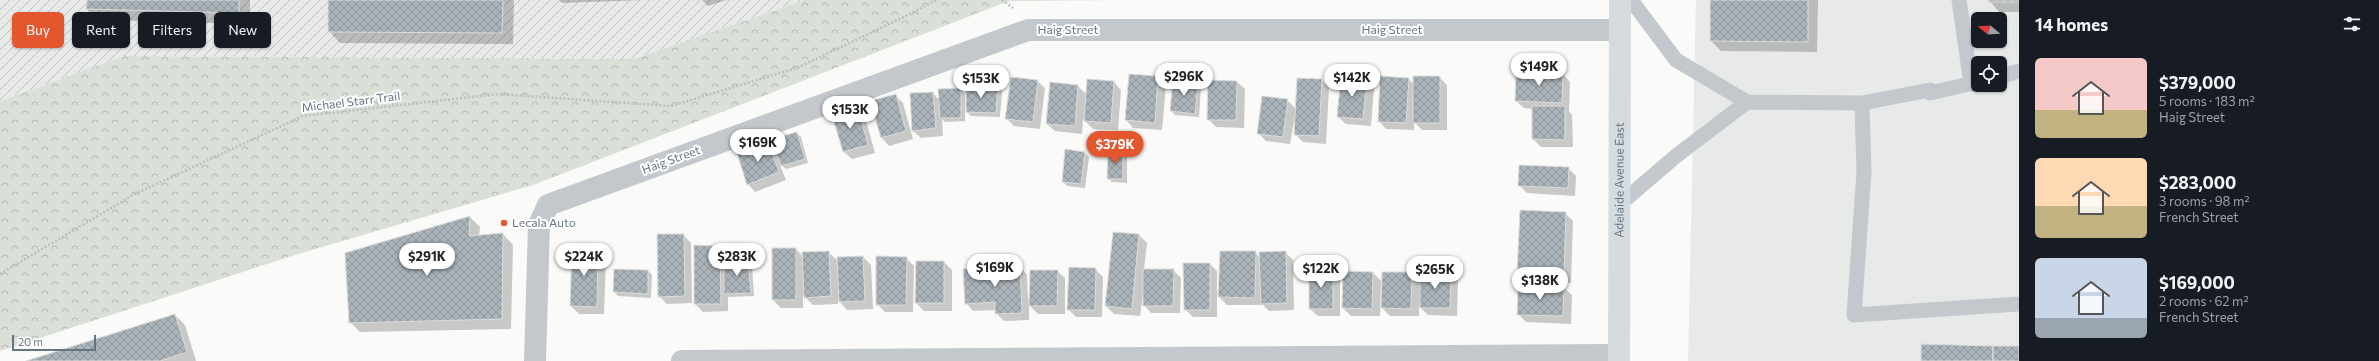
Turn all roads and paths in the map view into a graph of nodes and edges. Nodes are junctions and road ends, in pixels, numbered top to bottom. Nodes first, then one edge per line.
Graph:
1 (936, 0) edge
2 (1620, 0) edge
3 (1631, 0) edge
4 (1959, 0) edge
5 (1619, 30) junction
6 (1971, 66) edge
7 (2019, 71) edge
8 (2007, 75) edge
9 (1971, 84) edge
10 (1747, 102) junction
11 (1862, 103) junction
12 (1620, 204) junction
13 (0, 274) edge
14 (2019, 304) edge
15 (1619, 358) edge
16 (535, 361) edge
17 (682, 361) edge

1 - 13 path, Michael Starr Trail
2 - 5 main road, Adelaide Avenue East
3 - 10 lane
4 - 6 lane
5 - 12 main road, Adelaide Avenue East
5 - 16 street, Haig Street
7 - 8 lane
9 - 11 lane
10 - 11 lane
10 - 12 lane
11 - 14 lane
12 - 15 main road, Adelaide Avenue East
15 - 17 street

